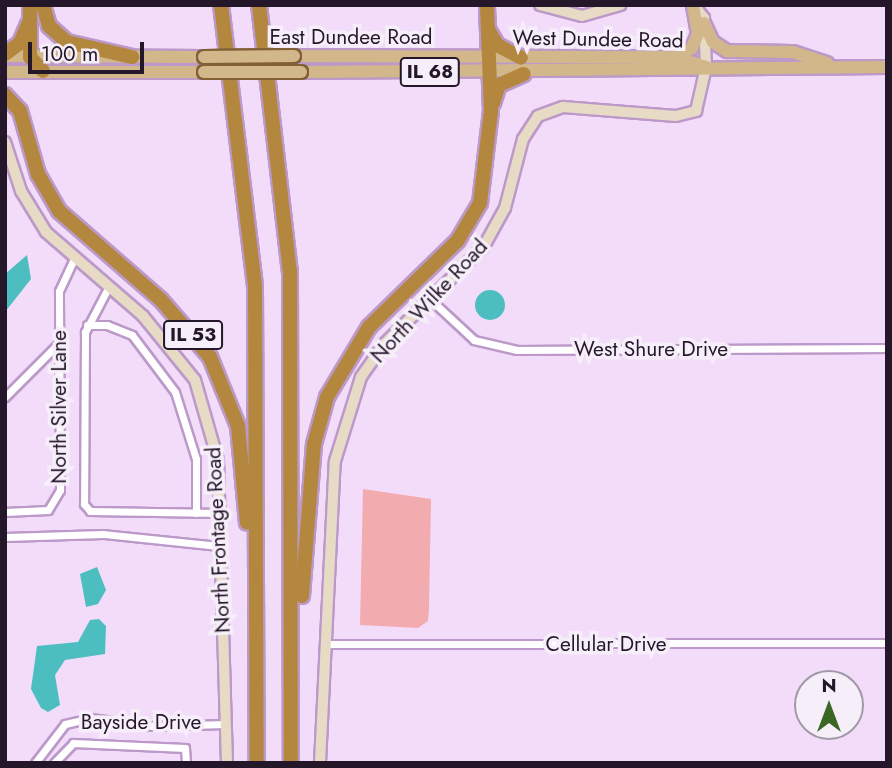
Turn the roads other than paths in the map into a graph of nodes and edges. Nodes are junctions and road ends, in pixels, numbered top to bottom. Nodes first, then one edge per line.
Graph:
1 (43, 5) edge
2 (219, 5) edge
3 (258, 5) edge
4 (487, 5) edge
5 (540, 5) edge
6 (620, 5) edge
7 (694, 5) edge
8 (30, 11) edge
9 (704, 23) junction
10 (487, 28) junction
11 (5, 55) edge
12 (30, 57) junction
13 (132, 57) junction
14 (674, 57) junction
15 (522, 58) junction
16 (488, 65) junction
17 (706, 67) junction
18 (838, 67) junction
19 (887, 67) edge
20 (43, 71) junction
21 (5, 72) edge
22 (524, 74) junction
23 (5, 95) edge
24 (491, 111) junction
25 (5, 142) edge
26 (73, 261) junction
27 (108, 289) junction
28 (431, 300) junction
29 (87, 325) junction
30 (60, 342) junction
31 (887, 348) edge
32 (5, 397) edge
33 (5, 512) edge
34 (196, 513) junction
35 (220, 513) junction
36 (5, 537) edge
37 (220, 546) junction
38 (255, 635) junction
39 (887, 643) edge
40 (325, 644) junction
41 (293, 682) junction
42 (226, 724) junction
43 (34, 763) edge
44 (54, 763) edge
45 (186, 763) edge
46 (227, 763) edge
47 (257, 763) edge
48 (291, 763) edge
49 (320, 763) edge

1 - 13 highway
2 - 38 highway
3 - 41 highway
4 - 10 highway
5 - 6 street
7 - 9 street, North Wilke Road
7 - 14 main road
8 - 11 highway
8 - 12 highway
9 - 17 street, North Wilke Road
9 - 18 main road
10 - 15 highway
10 - 16 highway
11 - 12 main road, East Dundee Road
12 - 13 main road, East Dundee Road
12 - 20 highway
13 - 16 main road, East Dundee Road, bridge
14 - 15 main road, West Dundee Road / IL 68
14 - 17 main road, West Dundee Road / IL 68
15 - 16 main road, West Dundee Road / IL 68
16 - 20 main road, East Dundee Road / IL 68, bridge
16 - 22 main road, West Dundee Road / IL 68
16 - 24 highway
17 - 18 main road, West Dundee Road / IL 68
17 - 22 main road, West Dundee Road / IL 68
17 - 28 street, North Wilke Road
18 - 19 main road, West Dundee Road / IL 68
20 - 21 main road, East Dundee Road / IL 68
22 - 24 highway
23 - 38 highway, IL 53
24 - 41 highway
25 - 26 street, North Frontage Road
26 - 27 street, North Frontage Road
26 - 30 street, North Silver Lane
27 - 29 street
27 - 35 street, North Frontage Road
28 - 31 street, West Shure Drive
28 - 40 street, North Wilke Road
29 - 34 street
29 - 34 street
30 - 32 street
30 - 33 street, North Silver Lane
34 - 35 street
35 - 37 street, North Frontage Road
36 - 37 street
37 - 42 street, North Frontage Road
38 - 47 highway, IL 53
39 - 40 street, Cellular Drive
40 - 49 street, North Wilke Road
41 - 48 highway
42 - 43 street, Bayside Drive
42 - 46 street, North Frontage Road
44 - 45 street

